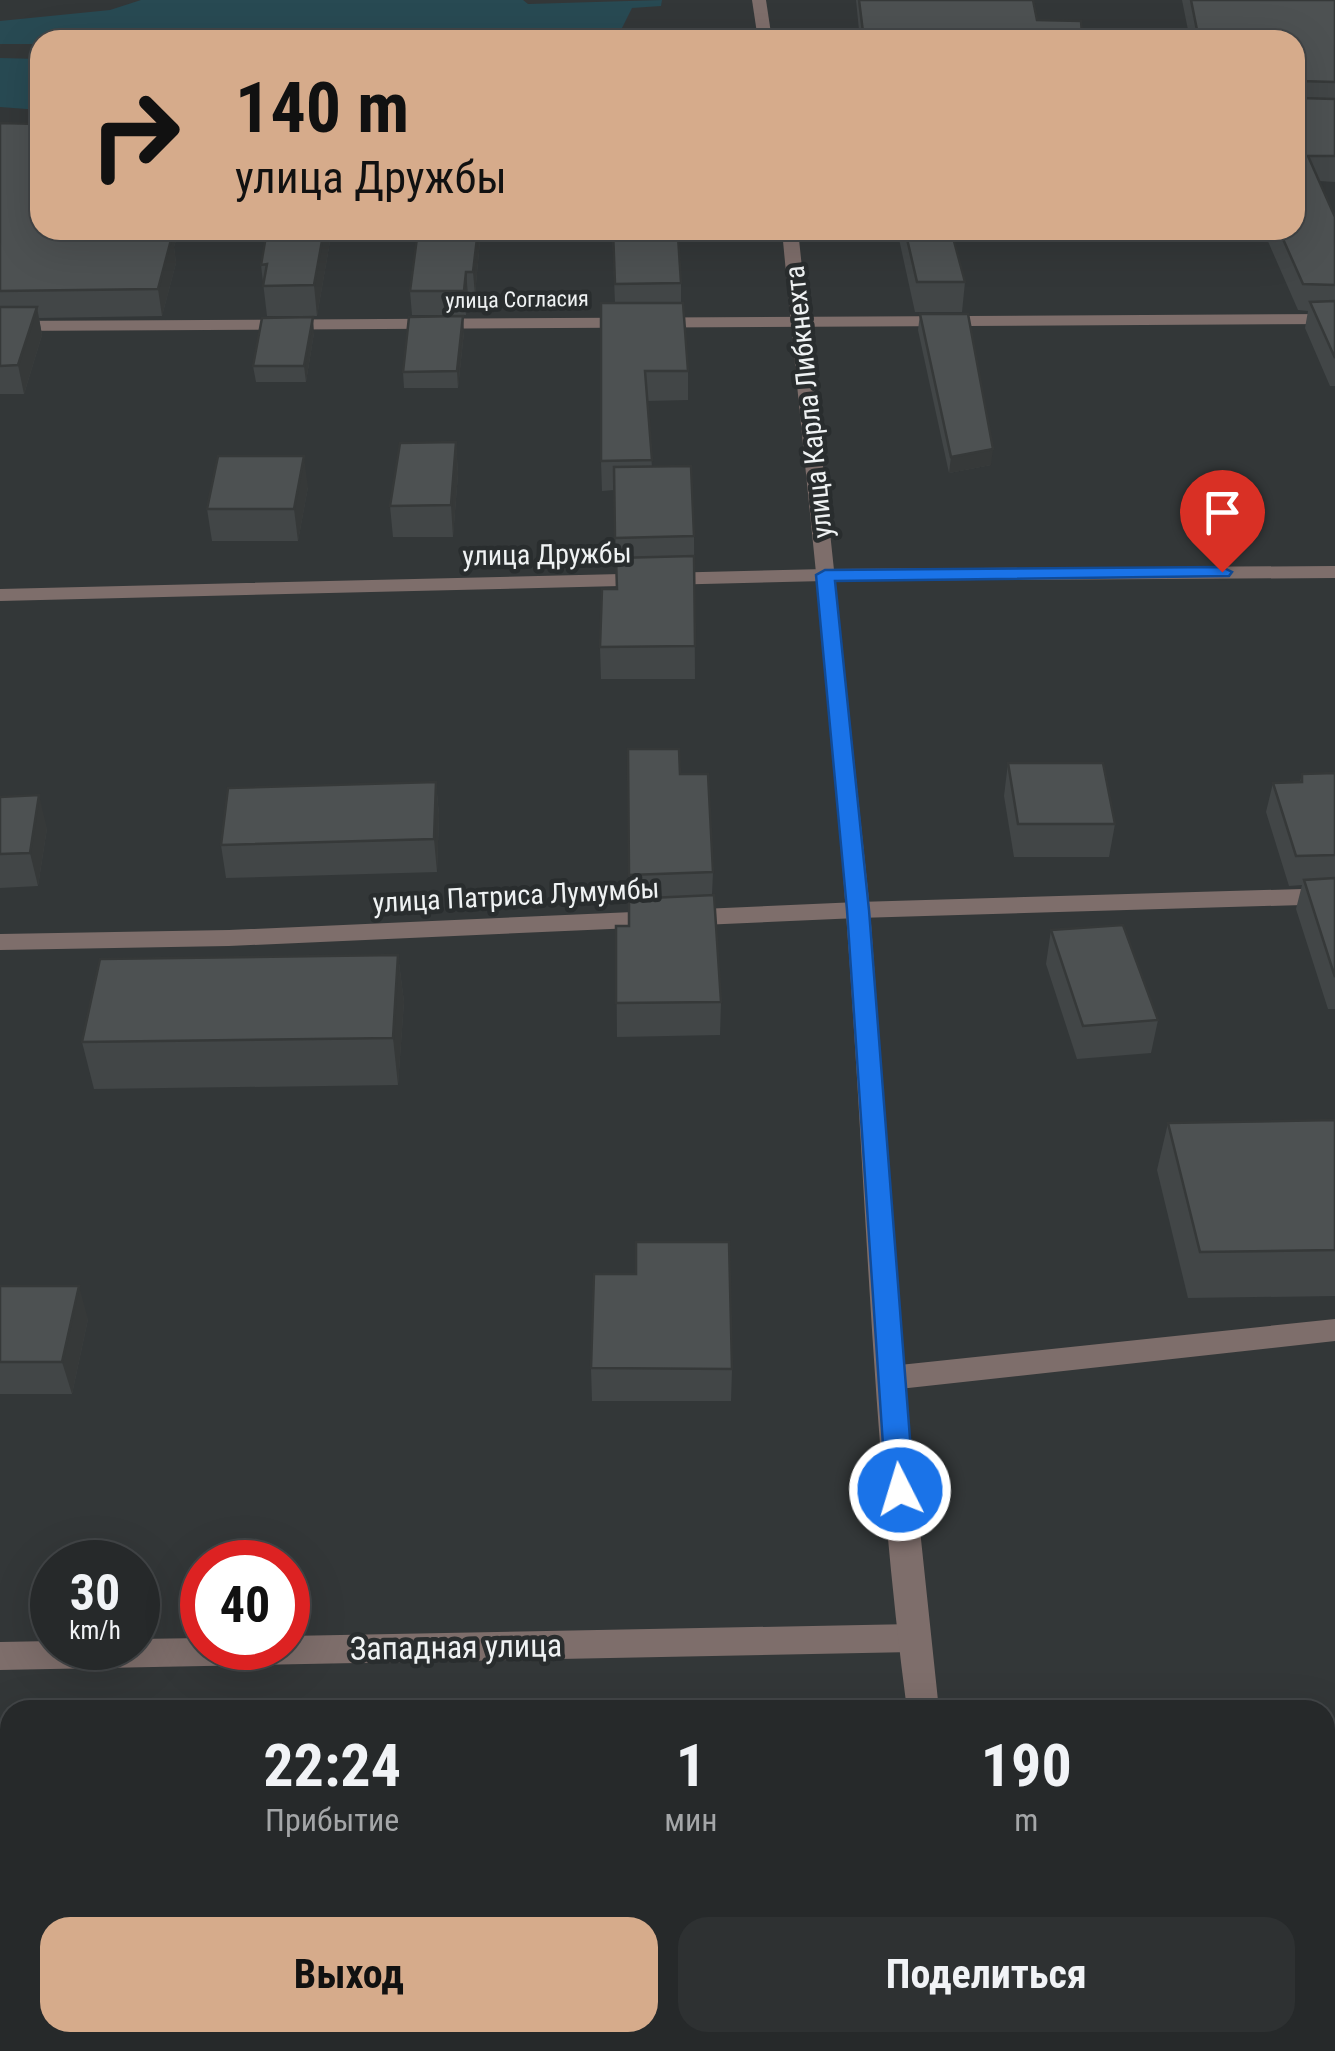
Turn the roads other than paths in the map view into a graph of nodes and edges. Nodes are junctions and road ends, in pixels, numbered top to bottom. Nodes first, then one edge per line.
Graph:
1 (759, 0) edge
2 (763, 30) edge
3 (791, 240) edge
4 (802, 318) junction
5 (1335, 319) edge
6 (0, 326) edge
7 (1335, 572) edge
8 (825, 575) junction
9 (0, 595) edge
10 (1335, 896) edge
11 (858, 910) junction
12 (0, 942) edge
13 (1335, 1330) edge
14 (890, 1378) junction
15 (913, 1638) junction
16 (0, 1656) edge
17 (922, 1700) edge

1 - 2 street
3 - 4 street, улица Карла Либкнехта
4 - 5 street, улица Согласия
4 - 6 street, улица Согласия
4 - 8 street, улица Карла Либкнехта
7 - 8 street, улица Дружбы
8 - 9 street, улица Дружбы
8 - 11 street, улица Карла Либкнехта
10 - 11 street, улица Патриса Лумумбы
11 - 12 street, улица Патриса Лумумбы
11 - 14 street, улица Карла Либкнехта
13 - 14 street
14 - 15 street, улица Карла Либкнехта
15 - 16 street, Западная улица
15 - 17 street, улица Карла Либкнехта

